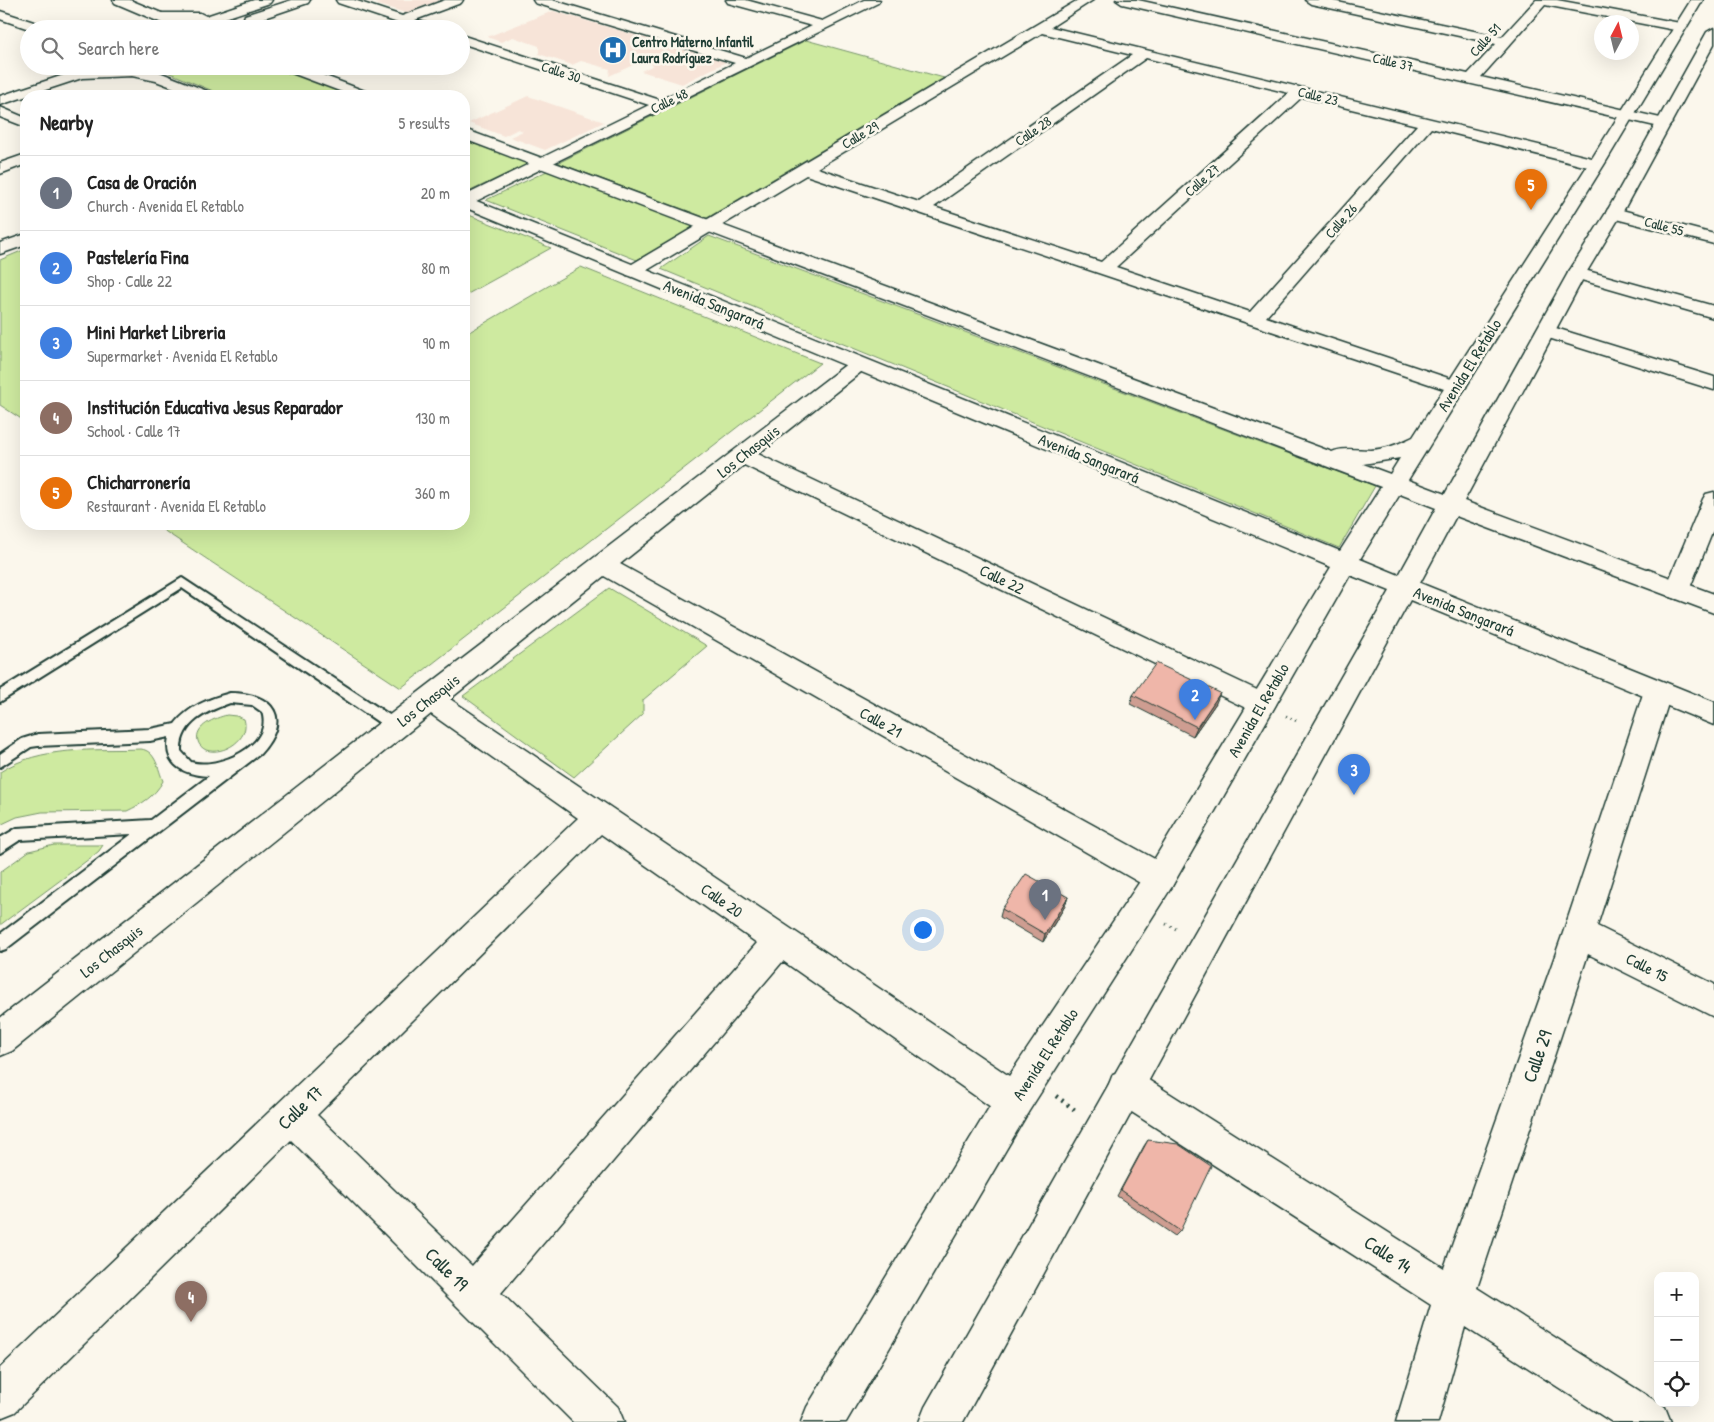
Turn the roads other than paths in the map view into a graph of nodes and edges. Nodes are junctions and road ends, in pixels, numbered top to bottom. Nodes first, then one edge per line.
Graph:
1 (119, 0) edge
2 (266, 0) edge
3 (304, 0) edge
4 (342, 0) edge
5 (457, 0) edge
6 (539, 0) edge
7 (732, 0) edge
8 (874, 0) edge
9 (1087, 0) edge
10 (1122, 0) edge
11 (1311, 0) edge
12 (1543, 0) edge
13 (1697, 0) edge
14 (1400, 5) dead end
15 (236, 10) junction
16 (0, 15) edge
17 (256, 16) junction
18 (1387, 16) junction
19 (158, 17) junction
20 (165, 20) edge
21 (206, 20) edge
22 (244, 20) edge
23 (248, 20) edge
24 (402, 20) joint
25 (20, 22) edge
26 (824, 25) junction
27 (1680, 27) junction
28 (1040, 28) junction
29 (1712, 41) edge
30 (470, 42) edge
31 (1506, 42) junction
32 (1144, 54) junction
33 (748, 63) junction
34 (36, 75) edge
35 (78, 75) edge
36 (84, 75) edge
37 (152, 75) edge
38 (154, 75) edge
39 (310, 75) edge
40 (159, 77) junction
41 (1471, 80) junction
42 (58, 82) junction
43 (0, 87) edge
44 (34, 90) edge
45 (192, 90) edge
46 (349, 90) edge
47 (1300, 92) junction
48 (20, 94) edge
49 (0, 101) edge
50 (662, 105) junction
51 (0, 111) edge
52 (1626, 115) junction
53 (20, 120) edge
54 (1428, 123) junction
55 (1664, 123) junction
56 (470, 136) edge
57 (20, 161) edge
58 (542, 163) junction
59 (1596, 164) junction
60 (0, 168) edge
61 (804, 169) junction
62 (470, 199) edge
63 (470, 204) edge
64 (922, 208) junction
65 (1614, 213) junction
66 (707, 227) junction
67 (1714, 239) edge
68 (20, 241) edge
69 (0, 249) edge
70 (1104, 269) junction
71 (633, 271) junction
72 (1577, 273) junction
73 (1714, 312) edge
74 (1254, 319) junction
75 (1546, 331) junction
76 (859, 364) junction
77 (1714, 384) edge
78 (1456, 387) junction
79 (1421, 442) junction
80 (1314, 454) junction
81 (742, 455) junction
82 (1393, 483) junction
83 (1714, 499) edge
84 (1450, 504) junction
85 (1344, 563) junction
86 (603, 565) junction
87 (1405, 587) junction
88 (1677, 590) junction
89 (1714, 604) edge
90 (1658, 691) junction
91 (0, 697) edge
92 (429, 699) junction
93 (1262, 704) junction
94 (1714, 714) edge
95 (395, 726) junction
96 (179, 729) junction
97 (241, 760) junction
98 (0, 761) edge
99 (600, 816) junction
100 (155, 826) junction
101 (0, 846) edge
102 (1160, 878) junction
103 (1579, 933) junction
104 (780, 940) junction
105 (0, 944) edge
106 (1714, 1001) edge
107 (0, 1038) edge
108 (1126, 1086) junction
109 (1022, 1090) junction
110 (292, 1115) junction
111 (473, 1295) junction
112 (1454, 1297) junction
113 (0, 1398) edge
114 (603, 1422) edge
115 (822, 1422) edge
116 (940, 1422) edge
117 (1417, 1422) edge
118 (1650, 1422) edge

1 - 19 street
2 - 15 street
3 - 17 street
4 - 24 street
5 - 24 street
6 - 33 street
7 - 26 street
8 - 26 street, Calle 48
9 - 28 street, Calle 29
10 - 41 street, Calle 37
11 - 18 street
12 - 27 street
12 - 31 street, Calle 51
13 - 27 street, Avenida El Retablo
14 - 18 street
15 - 19 street
15 - 21 street
16 - 25 street
17 - 22 street
17 - 23 street
18 - 31 street
19 - 20 street
26 - 33 street, Calle 48
27 - 52 street, Avenida El Retablo
28 - 32 street, Calle 23
28 - 61 street, Calle 29
29 - 55 street
30 - 50 street, Calle 30
31 - 41 street, Calle 51
32 - 47 street, Calle 23
32 - 64 street, Calle 28
33 - 50 street, Calle 48
34 - 43 street
35 - 42 street
36 - 42 street
37 - 40 street
38 - 40 street
39 - 46 street
40 - 45 street
41 - 52 street, Calle 37
42 - 44 street
47 - 54 street, Calle 23
47 - 70 street, Calle 27
48 - 49 street
50 - 58 street, Calle 48
51 - 53 street
52 - 55 street, Calle 37
52 - 59 street, Avenida El Retablo
54 - 59 street, Calle 23
54 - 74 street, Calle 26
55 - 65 street
56 - 58 street
57 - 60 street
58 - 62 street, Calle 48
58 - 66 street
59 - 78 street, Avenida El Retablo
61 - 64 street
61 - 66 street, Calle 29
63 - 71 street, Avenida Sangarará
64 - 70 street
65 - 67 street, Calle 55
65 - 72 street
66 - 71 street, Calle 29
66 - 80 street
68 - 69 street
70 - 74 street
71 - 76 street, Avenida Sangarará
72 - 73 street
72 - 75 street
74 - 78 street
75 - 77 street
75 - 84 street
76 - 81 street, Los Chasquis
76 - 85 street, Avenida Sangarará
78 - 79 street, Avenida El Retablo
79 - 80 street
79 - 82 street, Avenida El Retablo
80 - 82 street
81 - 86 street, Los Chasquis
81 - 93 street, Calle 22
82 - 84 street
82 - 85 street, Avenida El Retablo
83 - 88 street
84 - 87 street
84 - 88 street
85 - 87 street, Avenida Sangarará
85 - 93 street, Avenida El Retablo
86 - 92 street, Los Chasquis
86 - 102 street, Calle 21
87 - 90 street, Avenida Sangarará
87 - 108 street
88 - 89 street
90 - 94 street, Avenida Sangarará
90 - 103 street, Calle 29
91 - 95 lane
92 - 95 street, Los Chasquis
92 - 99 street, Calle 20
93 - 102 street, Avenida El Retablo
95 - 107 street, Los Chasquis
96 - 97 lane
96 - 97 lane
96 - 98 lane
97 - 100 lane
99 - 104 street, Calle 20
99 - 110 street, Calle 17
100 - 101 lane
100 - 105 lane
102 - 109 street, Avenida El Retablo
103 - 106 street, Calle 15
103 - 112 street, Calle 29
104 - 109 street, Calle 20
104 - 111 street
108 - 112 street, Calle 14
108 - 116 street
109 - 115 street, Avenida El Retablo
110 - 111 street, Calle 19
110 - 113 street, Calle 17
111 - 114 street, Calle 19
112 - 117 street, Calle 29
112 - 118 street, Calle 14

